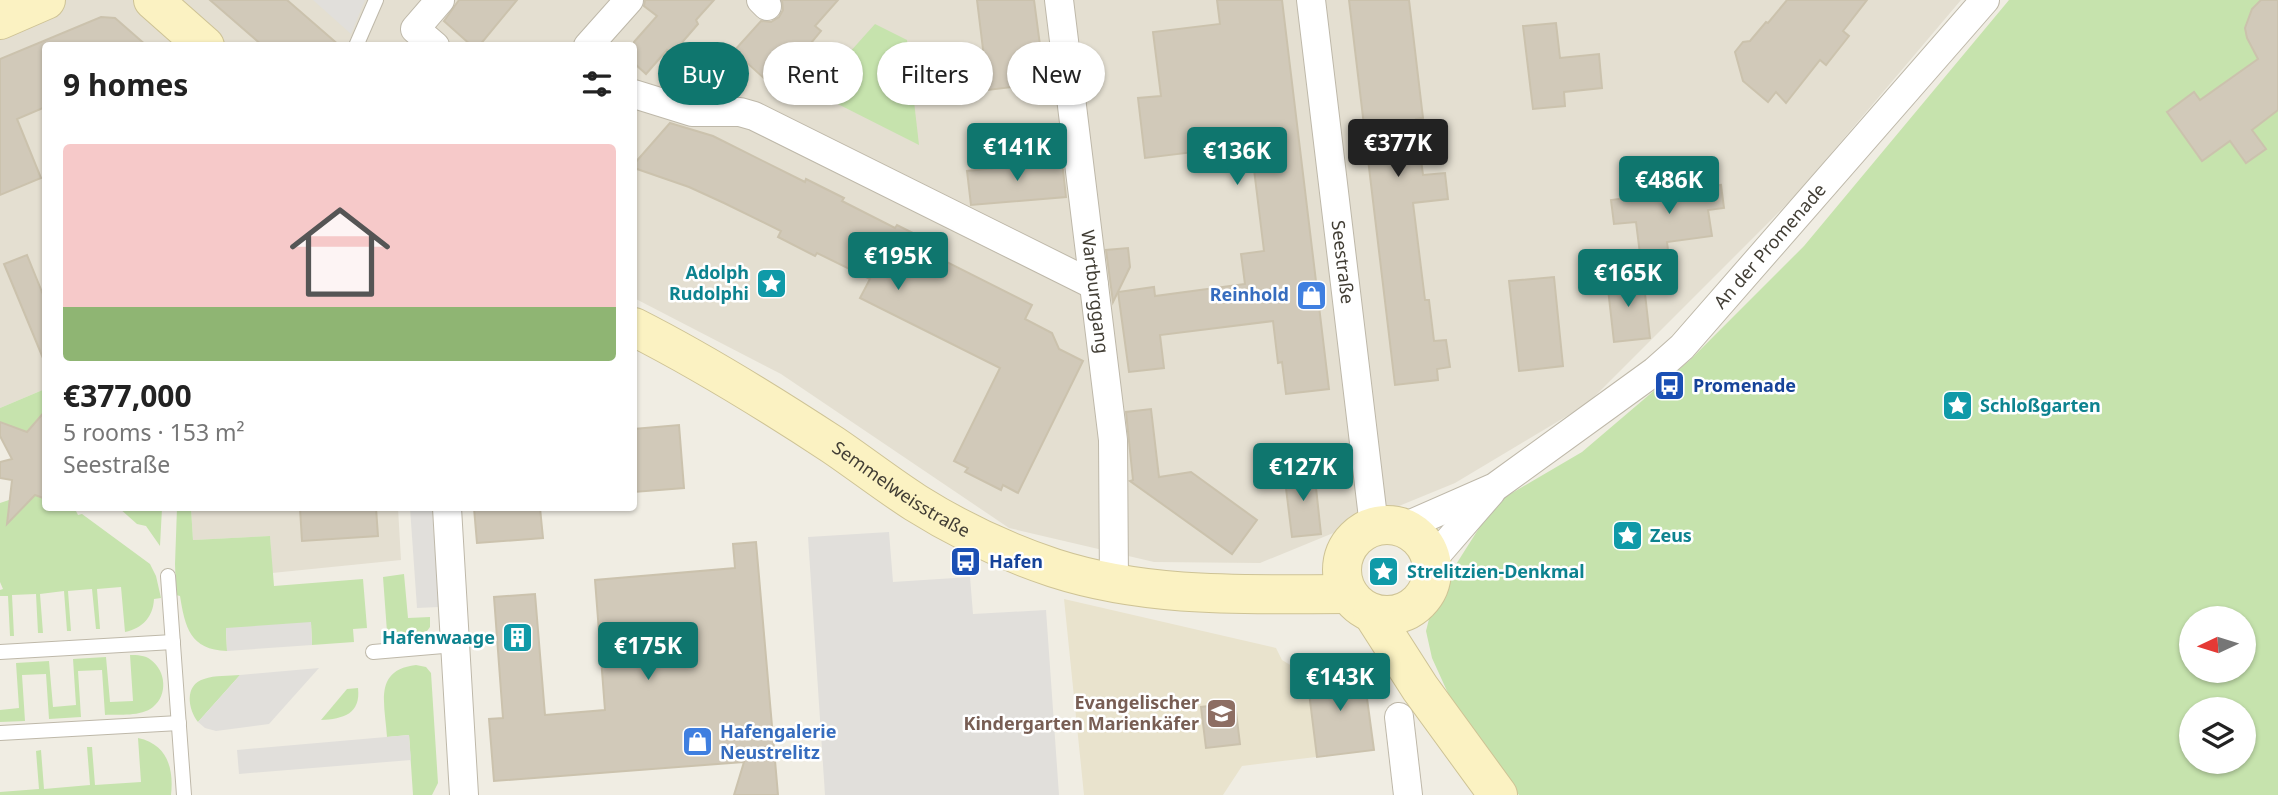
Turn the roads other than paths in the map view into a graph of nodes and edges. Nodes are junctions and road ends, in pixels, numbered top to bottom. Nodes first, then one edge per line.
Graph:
1 (153, 0) edge
2 (376, 0) edge
3 (440, 0) edge
4 (629, 0) edge
5 (1059, 0) edge
6 (1311, 0) edge
7 (1985, 0) edge
8 (200, 42) edge
9 (358, 42) edge
10 (430, 42) edge
11 (592, 42) edge
12 (637, 95) edge
13 (1094, 285) junction
14 (637, 329) edge
15 (1495, 487) junction
16 (447, 511) edge
17 (1375, 533) junction
18 (1432, 561) junction
19 (168, 576) dead end
20 (1114, 583) junction
21 (1191, 593) junction
22 (1374, 607) junction
23 (173, 642) junction
24 (455, 645) junction
25 (0, 652) edge
26 (373, 652) dead end
27 (1410, 703) junction
28 (179, 723) junction
29 (0, 733) edge
30 (184, 795) edge
31 (464, 795) edge
32 (1408, 795) edge
33 (1497, 795) edge

1 - 8 main road
2 - 9 lane
3 - 10 street
4 - 11 street
5 - 13 street, Wartburggang
6 - 17 street, Seestraße
7 - 15 street, An der Promenade
12 - 13 street
13 - 20 street, Wartburggang
14 - 20 main road, Semmelweisstraße
15 - 17 street, An der Promenade
15 - 18 street, An der Promenade
16 - 24 street
17 - 18 main road
17 - 21 main road, Semmelweisstraße
17 - 22 main road
18 - 22 main road
19 - 23 lane
20 - 21 main road, Semmelweisstraße
21 - 22 main road, Semmelweisstraße
22 - 27 main road
23 - 25 lane
23 - 28 lane
24 - 26 lane
24 - 31 street
27 - 32 street
27 - 33 main road
28 - 29 lane
28 - 30 lane

